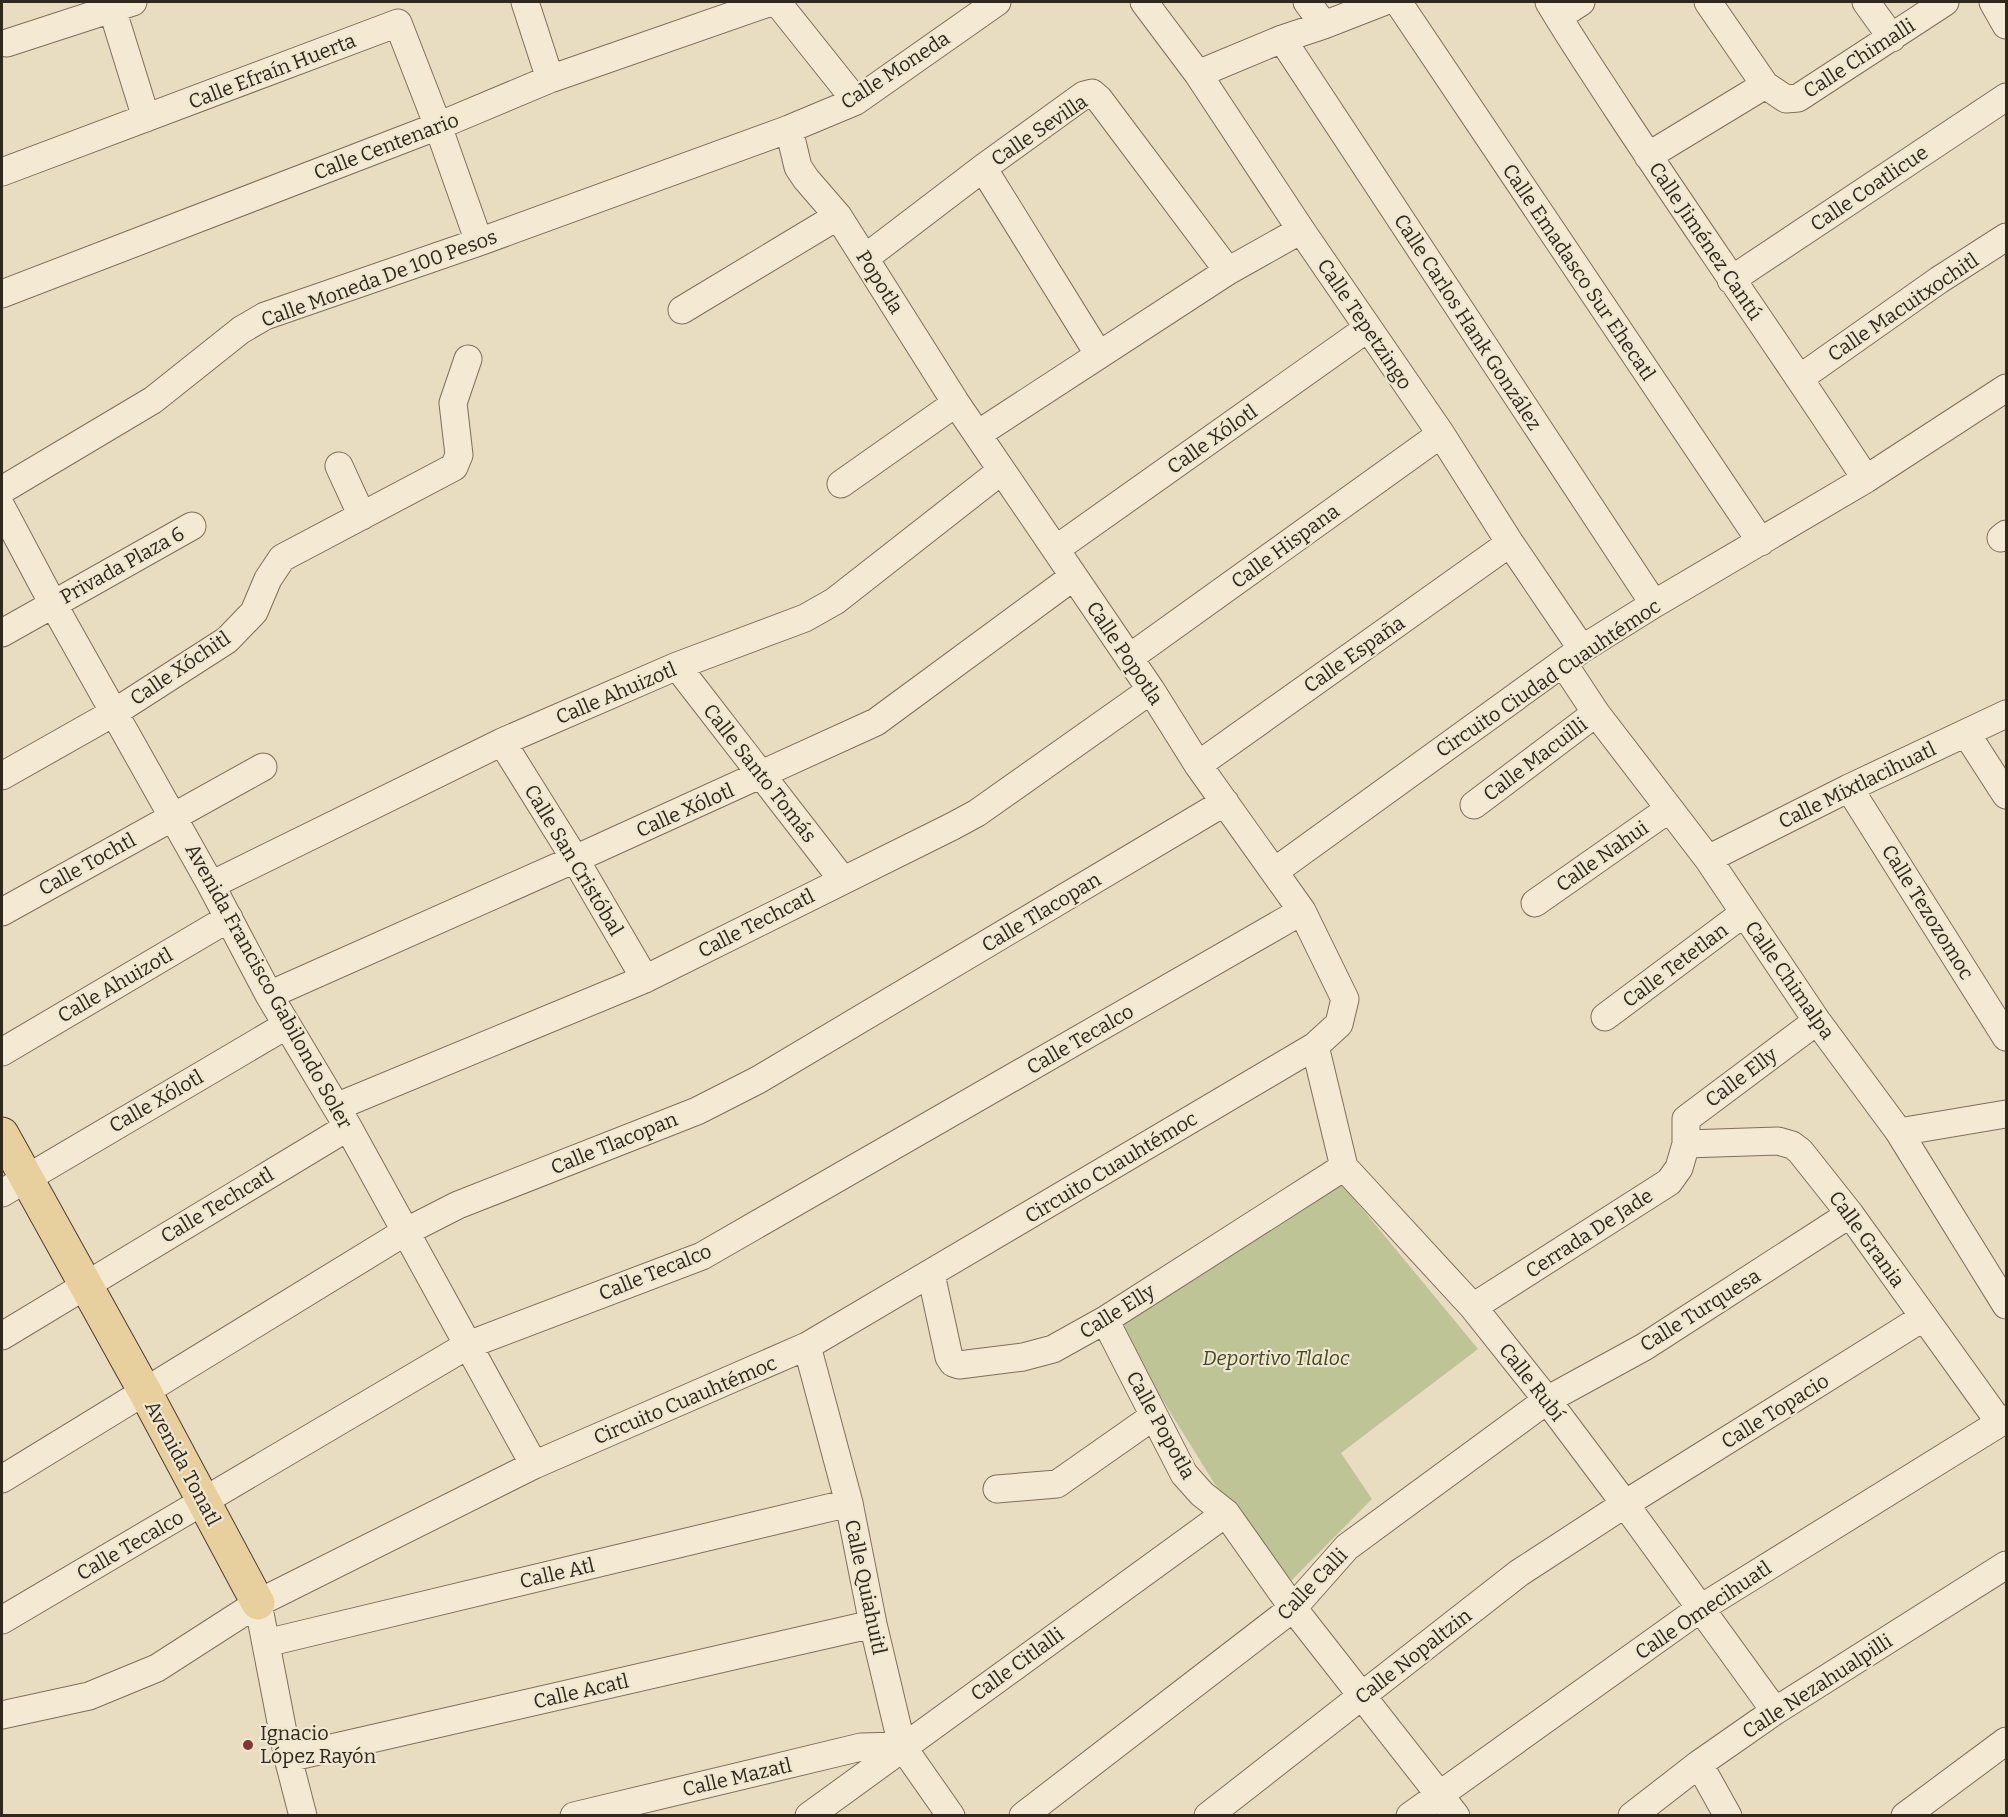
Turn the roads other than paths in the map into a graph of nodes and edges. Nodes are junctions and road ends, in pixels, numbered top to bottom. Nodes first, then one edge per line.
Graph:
1 (525, 2) edge
2 (771, 2) edge
3 (777, 2) edge
4 (997, 2) edge
5 (1144, 2) edge
6 (1307, 2) edge
7 (1383, 2) edge
8 (1398, 2) edge
9 (1581, 2) edge
10 (1708, 2) edge
11 (1866, 2) edge
12 (1945, 2) edge
13 (1993, 2) edge
14 (118, 4) edge
15 (1554, 9) edge
16 (1324, 25) junction
17 (2007, 25) edge
18 (1892, 38) junction
19 (1282, 39) junction
20 (7, 43) dead end
21 (1198, 74) junction
22 (550, 79) junction
23 (1765, 85) junction
24 (2007, 97) edge
25 (856, 101) junction
26 (146, 118) junction
27 (438, 126) junction
28 (789, 129) junction
29 (1648, 156) junction
30 (983, 168) junction
31 (2, 172) edge
32 (838, 216) junction
33 (1301, 230) junction
34 (2007, 237) edge
35 (479, 242) junction
36 (865, 258) junction
37 (1228, 271) junction
38 (1731, 280) junction
39 (2, 294) edge
40 (682, 310) dead end
41 (1368, 328) junction
42 (1099, 355) junction
43 (468, 359) dead end
44 (1800, 378) junction
45 (2007, 388) edge
46 (956, 404) junction
47 (1441, 434) junction
48 (978, 435) junction
49 (339, 466) dead end
50 (1001, 471) junction
51 (1866, 479) junction
52 (841, 484) dead end
53 (2, 507) edge
54 (362, 516) junction
55 (192, 526) dead end
56 (1510, 543) junction
57 (1761, 543) junction
58 (1056, 549) junction
59 (1074, 577) junction
60 (53, 604) junction
61 (1654, 604) junction
62 (2, 633) edge
63 (1573, 656) junction
64 (1129, 658) junction
65 (677, 666) junction
66 (1151, 690) junction
67 (115, 712) junction
68 (1596, 713) junction
69 (2007, 714) edge
70 (1966, 732) junction
71 (502, 742) junction
72 (1198, 765) junction
73 (263, 767) dead end
74 (762, 775) junction
75 (2, 776) edge
76 (1849, 788) junction
77 (2007, 795) edge
78 (1225, 802) junction
79 (1474, 805) dead end
80 (1669, 809) junction
81 (173, 816) junction
82 (575, 859) junction
83 (1708, 859) junction
84 (1275, 871) junction
85 (842, 879) junction
86 (211, 885) junction
87 (1535, 903) dead end
88 (1302, 911) junction
89 (2, 912) edge
90 (1744, 914) junction
91 (229, 918) junction
92 (645, 979) junction
93 (269, 995) junction
94 (1605, 1017) dead end
95 (1817, 1021) junction
96 (287, 1025) junction
97 (2007, 1037) edge
98 (1316, 1046) junction
99 (2, 1052) edge
100 (2007, 1114) edge
101 (342, 1117) junction
102 (1899, 1132) junction
103 (2, 1134) edge
104 (1686, 1144) junction
105 (1344, 1167) junction
106 (14, 1185) edge
107 (1850, 1214) junction
108 (405, 1232) junction
109 (931, 1274) junction
110 (86, 1284) junction
111 (2003, 1293) edge
112 (1473, 1307) junction
113 (1924, 1317) junction
114 (1105, 1320) junction
115 (2, 1336) edge
116 (468, 1345) junction
117 (807, 1346) junction
118 (144, 1390) junction
119 (1546, 1400) junction
120 (1154, 1416) junction
121 (2003, 1421) edge
122 (534, 1465) junction
123 (2, 1479) edge
124 (997, 1489) dead end
125 (203, 1502) junction
126 (849, 1503) junction
127 (1625, 1504) junction
128 (1226, 1513) junction
129 (2007, 1565) edge
130 (258, 1603) junction
131 (1293, 1608) junction
132 (1701, 1608) junction
133 (2, 1620) edge
134 (873, 1624) junction
135 (266, 1643) junction
136 (1363, 1695) junction
137 (1775, 1712) junction
138 (2, 1715) edge
139 (2007, 1741) edge
140 (902, 1746) junction
141 (288, 1758) junction
142 (1699, 1764) junction
143 (1440, 1793) junction
144 (303, 1815) edge
145 (574, 1815) edge
146 (809, 1815) edge
147 (951, 1815) edge
148 (1023, 1815) edge
149 (1208, 1815) edge
150 (1410, 1815) edge
151 (1456, 1815) edge
152 (1632, 1815) edge
153 (1728, 1815) edge
154 (1905, 1815) edge

1 - 22 street
2 - 22 street, Calle Centenario
3 - 25 street
4 - 25 street, Calle Moneda
5 - 21 street, Calle Tepetzingo
6 - 16 street
7 - 16 street
8 - 57 street, Calle Emadasco Sur Ehecatl
9 - 15 street
10 - 23 street
11 - 18 street
12 - 18 street, Calle Chimalli
13 - 17 street
14 - 20 street
14 - 26 street
15 - 29 street, Calle Jiménez Cantú
16 - 19 street
18 - 23 street, Calle Chimalli
19 - 21 street
19 - 61 street, Calle Carlos Hank González
21 - 33 street, Calle Tepetzingo
22 - 27 street, Calle Centenario
23 - 29 street
24 - 38 street, Calle Coatlicue
25 - 28 street, Calle Moneda
26 - 27 street, Calle Efraín Huerta
26 - 31 street, Calle Efraín Huerta
27 - 35 street
27 - 39 street, Calle Centenario
28 - 32 street, Popotla
28 - 35 street, Calle Moneda De 100 Pesos
29 - 38 street, Calle Jiménez Cantú
30 - 36 street, Calle Sevilla
30 - 37 street, Calle Sevilla
30 - 42 street
32 - 36 street, Popotla
32 - 40 street
33 - 37 street
33 - 41 street, Calle Tepetzingo
34 - 44 street, Calle Macuitxochitl
35 - 53 street, Calle Moneda De 100 Pesos
36 - 46 street, Popotla
37 - 42 street
38 - 44 street, Calle Jiménez Cantú
41 - 47 street, Calle Tepetzingo
41 - 58 street, Calle Xólotl
42 - 48 street
43 - 54 street, Calle Xóchitl
44 - 51 street, Calle Jiménez Cantú
45 - 51 street, Circuito Ciudad Cuauhtémoc
46 - 48 street, Popotla
46 - 52 street
47 - 56 street, Calle Tepetzingo
47 - 64 street, Calle Hispana
48 - 50 street, Calle Popotla
49 - 54 street
50 - 58 street, Calle Popotla
50 - 65 street, Calle Ahuizotl
51 - 57 street, Circuito Ciudad Cuauhtémoc
53 - 60 street, Avenida Francisco Gabilondo Soler
54 - 67 street, Calle Xóchitl
55 - 60 street, Privada Plaza 6
56 - 63 street, Calle Tepetzingo
56 - 72 street, Calle España
57 - 61 street, Circuito Ciudad Cuauhtémoc
58 - 59 street, Calle Popotla
59 - 64 street, Calle Popotla
59 - 74 street, Calle Xólotl
60 - 62 street, Privada Plaza 6
60 - 67 street, Avenida Francisco Gabilondo Soler
61 - 63 street, Circuito Ciudad Cuauhtémoc
63 - 68 street, Calle Chimalpa
63 - 84 street, Circuito Ciudad Cuauhtémoc
64 - 66 street, Calle Popotla
65 - 71 street, Calle Ahuizotl
65 - 74 street, Calle Santo Tomás
66 - 72 street, Calle Popotla
66 - 85 street, Calle Techcatl
67 - 75 street, Calle Xóchitl
67 - 81 street, Avenida Francisco Gabilondo Soler
68 - 79 street, Calle Macuilli
68 - 80 street, Calle Chimalpa
69 - 70 street, Calle Mixtlacihuatl
70 - 76 street, Calle Mixtlacihuatl
70 - 77 street
71 - 82 street, Calle San Cristóbal
71 - 86 street, Calle Ahuizotl
72 - 78 street, Calle Popotla
73 - 81 street, Calle Tochtl
74 - 82 street, Calle Xólotl
74 - 85 street, Calle Santo Tomás
76 - 83 street, Calle Mixtlacihuatl
76 - 97 street, Calle Tezozomoc
78 - 84 street, Calle Popotla
78 - 108 street, Calle Tlacopan
80 - 83 street, Calle Chimalpa
80 - 87 street, Calle Nahui
81 - 86 street, Avenida Francisco Gabilondo Soler
81 - 89 street, Calle Tochtl
82 - 92 street, Calle San Cristóbal
82 - 93 street, Calle Xólotl
83 - 90 street, Calle Chimalpa
84 - 88 street
85 - 92 street, Calle Techcatl
86 - 91 street, Avenida Francisco Gabilondo Soler
88 - 98 street, Circuito Cuauhtémoc
88 - 116 street, Calle Tecalco
90 - 94 street, Calle Tetetlan
90 - 95 street, Calle Chimalpa
91 - 93 street, Avenida Francisco Gabilondo Soler
91 - 99 street, Calle Ahuizotl
92 - 101 street, Calle Techcatl
93 - 96 street, Avenida Francisco Gabilondo Soler
95 - 102 street, Calle Chimalpa
95 - 104 street, Calle Elly
96 - 101 street, Avenida Francisco Gabilondo Soler
96 - 106 street, Calle Xólotl
98 - 105 street, Calle Rubí
98 - 109 street, Circuito Cuauhtémoc
100 - 102 street
101 - 108 street, Avenida Francisco Gabilondo Soler
101 - 110 street, Calle Techcatl
102 - 111 street, Calle Chimalpa
103 - 106 main road, Avenida Tonatl
104 - 107 street, Calle Grania
104 - 112 street, Cerrada De Jade
105 - 112 street, Calle Rubí
105 - 114 street, Calle Elly
106 - 110 main road, Avenida Tonatl
107 - 113 street, Calle Grania
107 - 119 street, Calle Turquesa
108 - 116 street, Avenida Francisco Gabilondo Soler
108 - 118 street, Calle Tlacopan
109 - 114 street, Calle Elly
109 - 117 street, Circuito Cuauhtémoc
110 - 115 street, Calle Techcatl
110 - 118 main road, Avenida Tonatl
112 - 119 street, Calle Rubí
113 - 121 street, Calle Grania
113 - 127 street, Calle Topacio
114 - 120 street, Calle Popotla
116 - 122 street, Avenida Francisco Gabilondo Soler
116 - 125 street, Calle Tecalco
117 - 122 street, Circuito Cuauhtémoc
117 - 126 street, Calle Quiahuitl
118 - 123 street, Calle Tlacopan
118 - 125 main road, Avenida Tonatl
119 - 127 street, Calle Rubí
119 - 131 street, Calle Calli
120 - 124 street
120 - 128 street, Calle Popotla
121 - 132 street, Calle Omecihuatl
122 - 130 street, Circuito Cuauhtémoc
125 - 130 main road, Avenida Tonatl
125 - 133 street, Calle Tecalco
126 - 134 street, Calle Quiahuitl
126 - 135 street, Calle Atl
127 - 132 street, Calle Rubí
127 - 136 street, Calle Nopaltzin
128 - 131 street, Calle Popotla
128 - 140 street, Calle Citlalli
129 - 137 street, Calle Nezahualpilli
130 - 135 street, Avenida Tonatl
130 - 138 street, Circuito Cuauhtémoc
131 - 136 street, Calle Popotla
131 - 148 street, Calle Calli
132 - 137 street, Calle Rubí
132 - 143 street, Calle Omecihuatl
134 - 140 street, Calle Quiahuitl
134 - 141 street, Calle Acatl
135 - 141 street, Avenida Tonatl
136 - 143 street, Calle Popotla
136 - 149 street, Calle Nopaltzin
137 - 142 street, Calle Nezahualpilli
139 - 154 street
140 - 145 street, Calle Mazatl
140 - 146 street, Calle Citlalli
140 - 147 street, Calle Quiahuitl
141 - 144 street, Avenida Tonatl
142 - 152 street, Calle Nezahualpilli
142 - 153 street
143 - 150 street, Calle Omecihuatl
143 - 151 street, Calle Popotla

